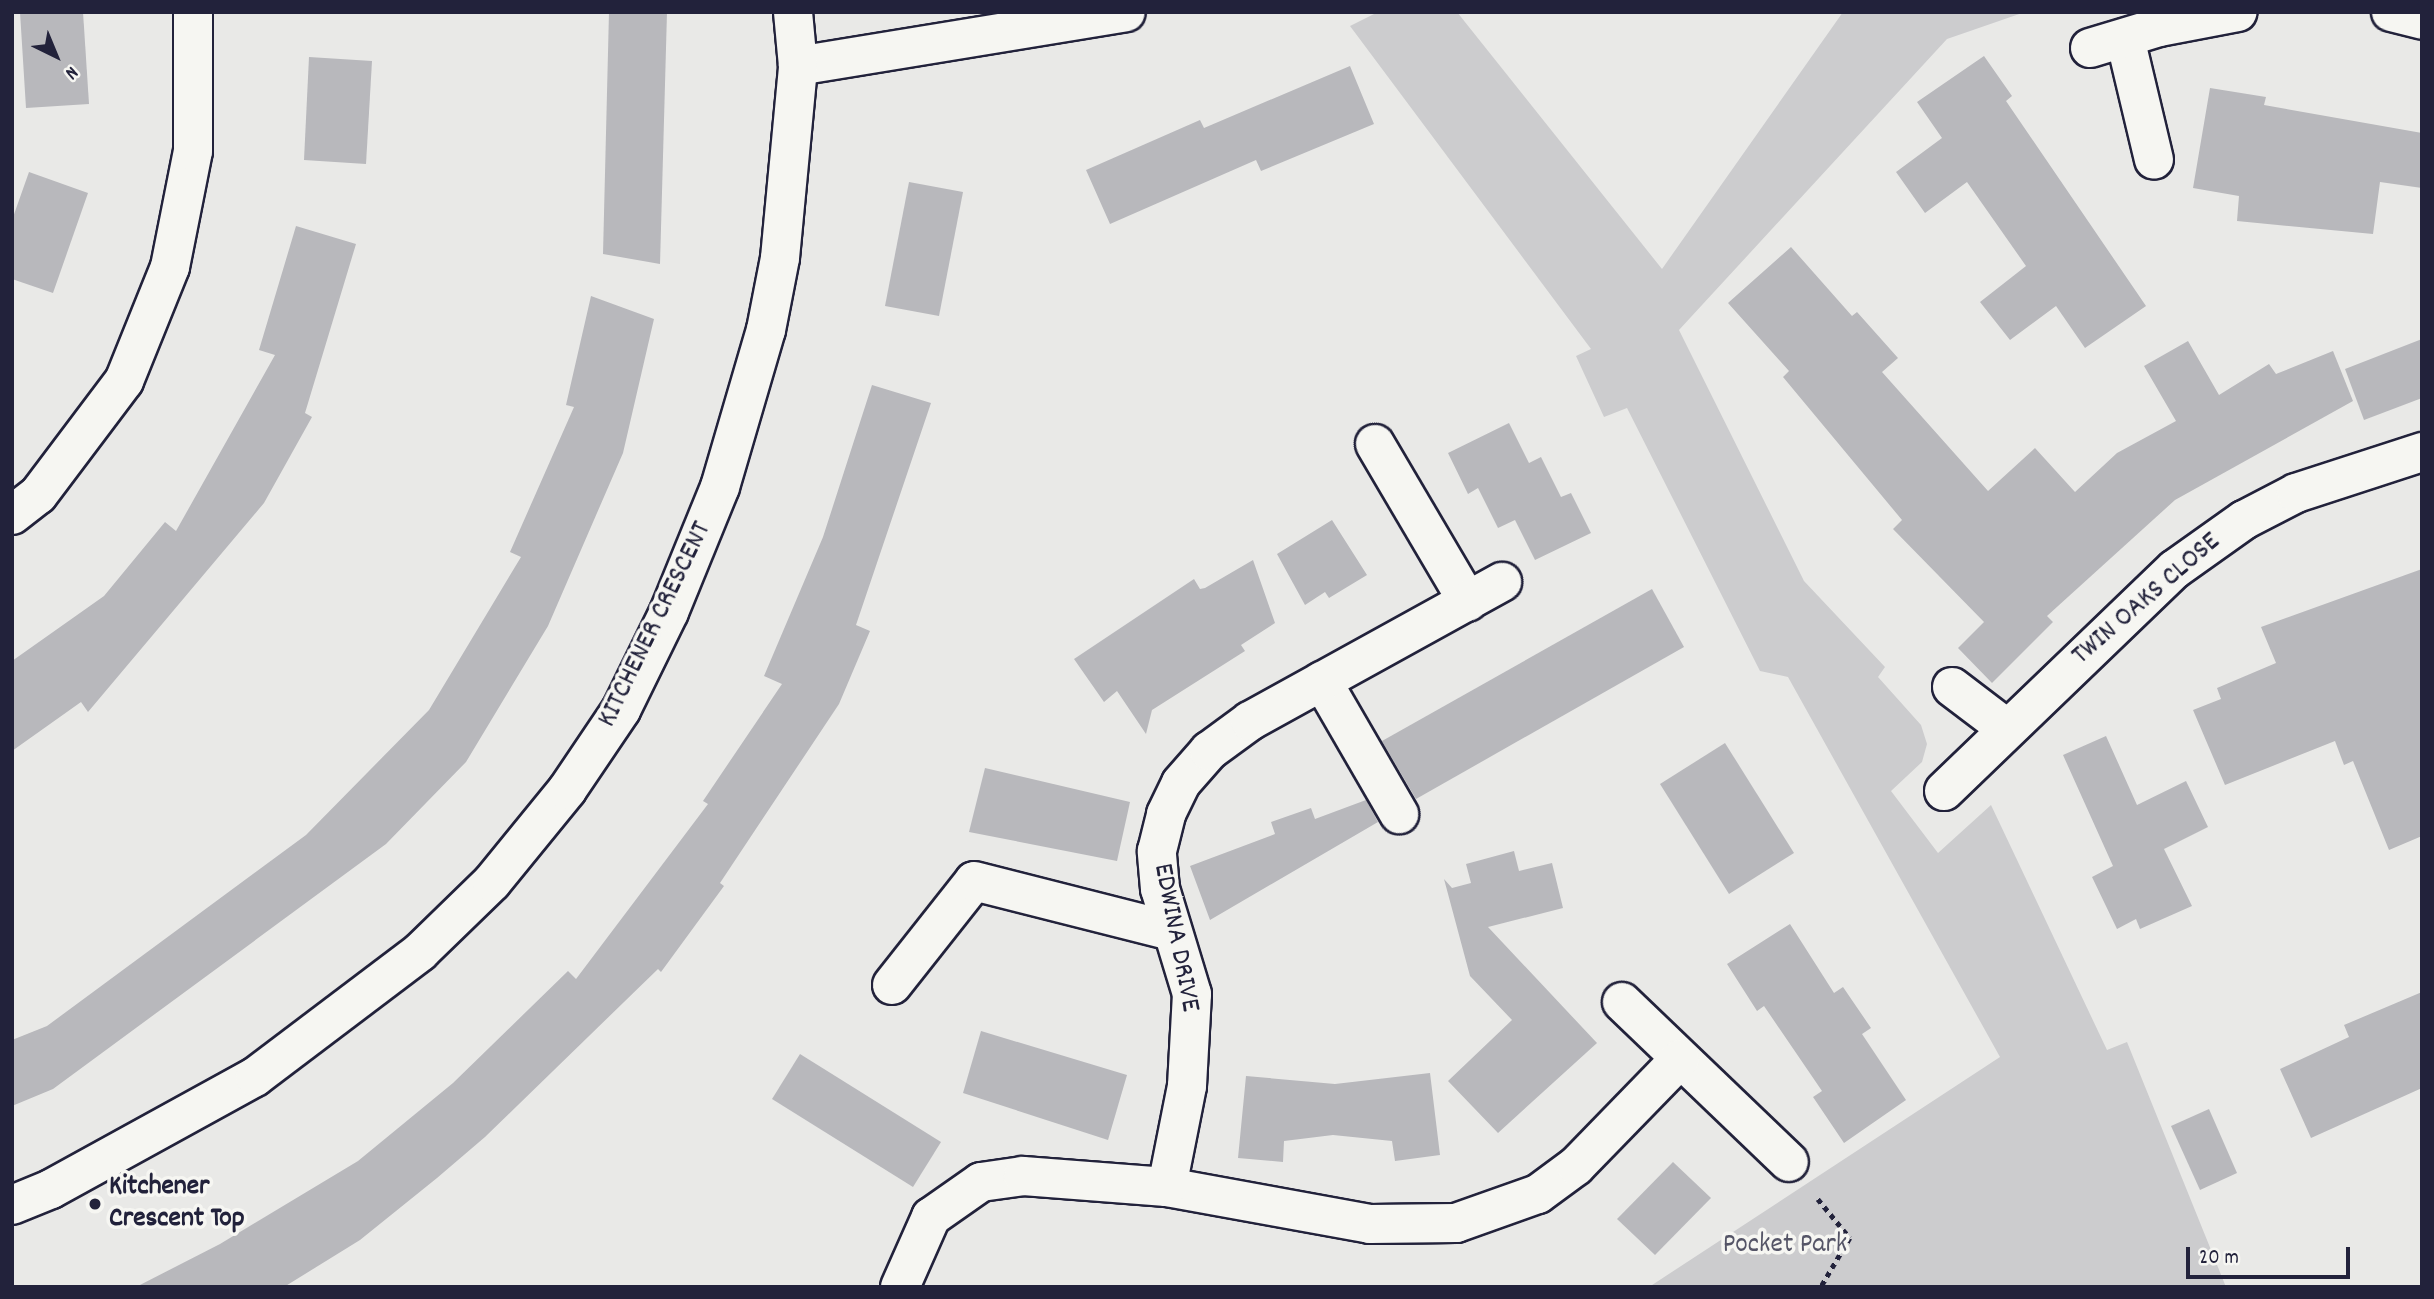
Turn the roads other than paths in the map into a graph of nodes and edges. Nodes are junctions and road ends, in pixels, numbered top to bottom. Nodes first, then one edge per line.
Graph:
1 (193, 12) edge
2 (793, 12) edge
3 (1126, 12) edge
4 (2238, 12) edge
5 (2391, 12) edge
6 (2422, 20) edge
7 (798, 66) junction
8 (2154, 160) dead end
9 (1375, 444) dead end
10 (2422, 452) edge
11 (12, 515) edge
12 (1502, 582) dead end
13 (1468, 601) junction
14 (1322, 681) junction
15 (1952, 687) dead end
16 (2006, 728) junction
17 (1944, 791) dead end
18 (1399, 814) dead end
19 (1171, 931) junction
20 (892, 985) dead end
21 (1622, 1002) dead end
22 (1680, 1059) junction
23 (1789, 1163) road end
24 (1167, 1188) junction
25 (12, 1205) edge
26 (900, 1287) edge

1 - 11 street
2 - 7 street, KITCHENER CRESCENT
3 - 7 street
4 - 8 street
5 - 6 street
7 - 25 street, KITCHENER CRESCENT
9 - 13 street
10 - 16 street, TWIN OAKS CLOSE
12 - 13 street, EDWINA DRIVE
13 - 14 street, EDWINA DRIVE
14 - 18 street
14 - 19 street, EDWINA DRIVE
15 - 16 street
16 - 17 street, TWIN OAKS CLOSE
19 - 20 street
19 - 24 street, EDWINA DRIVE
21 - 22 street
22 - 23 street
22 - 24 street
24 - 26 street

